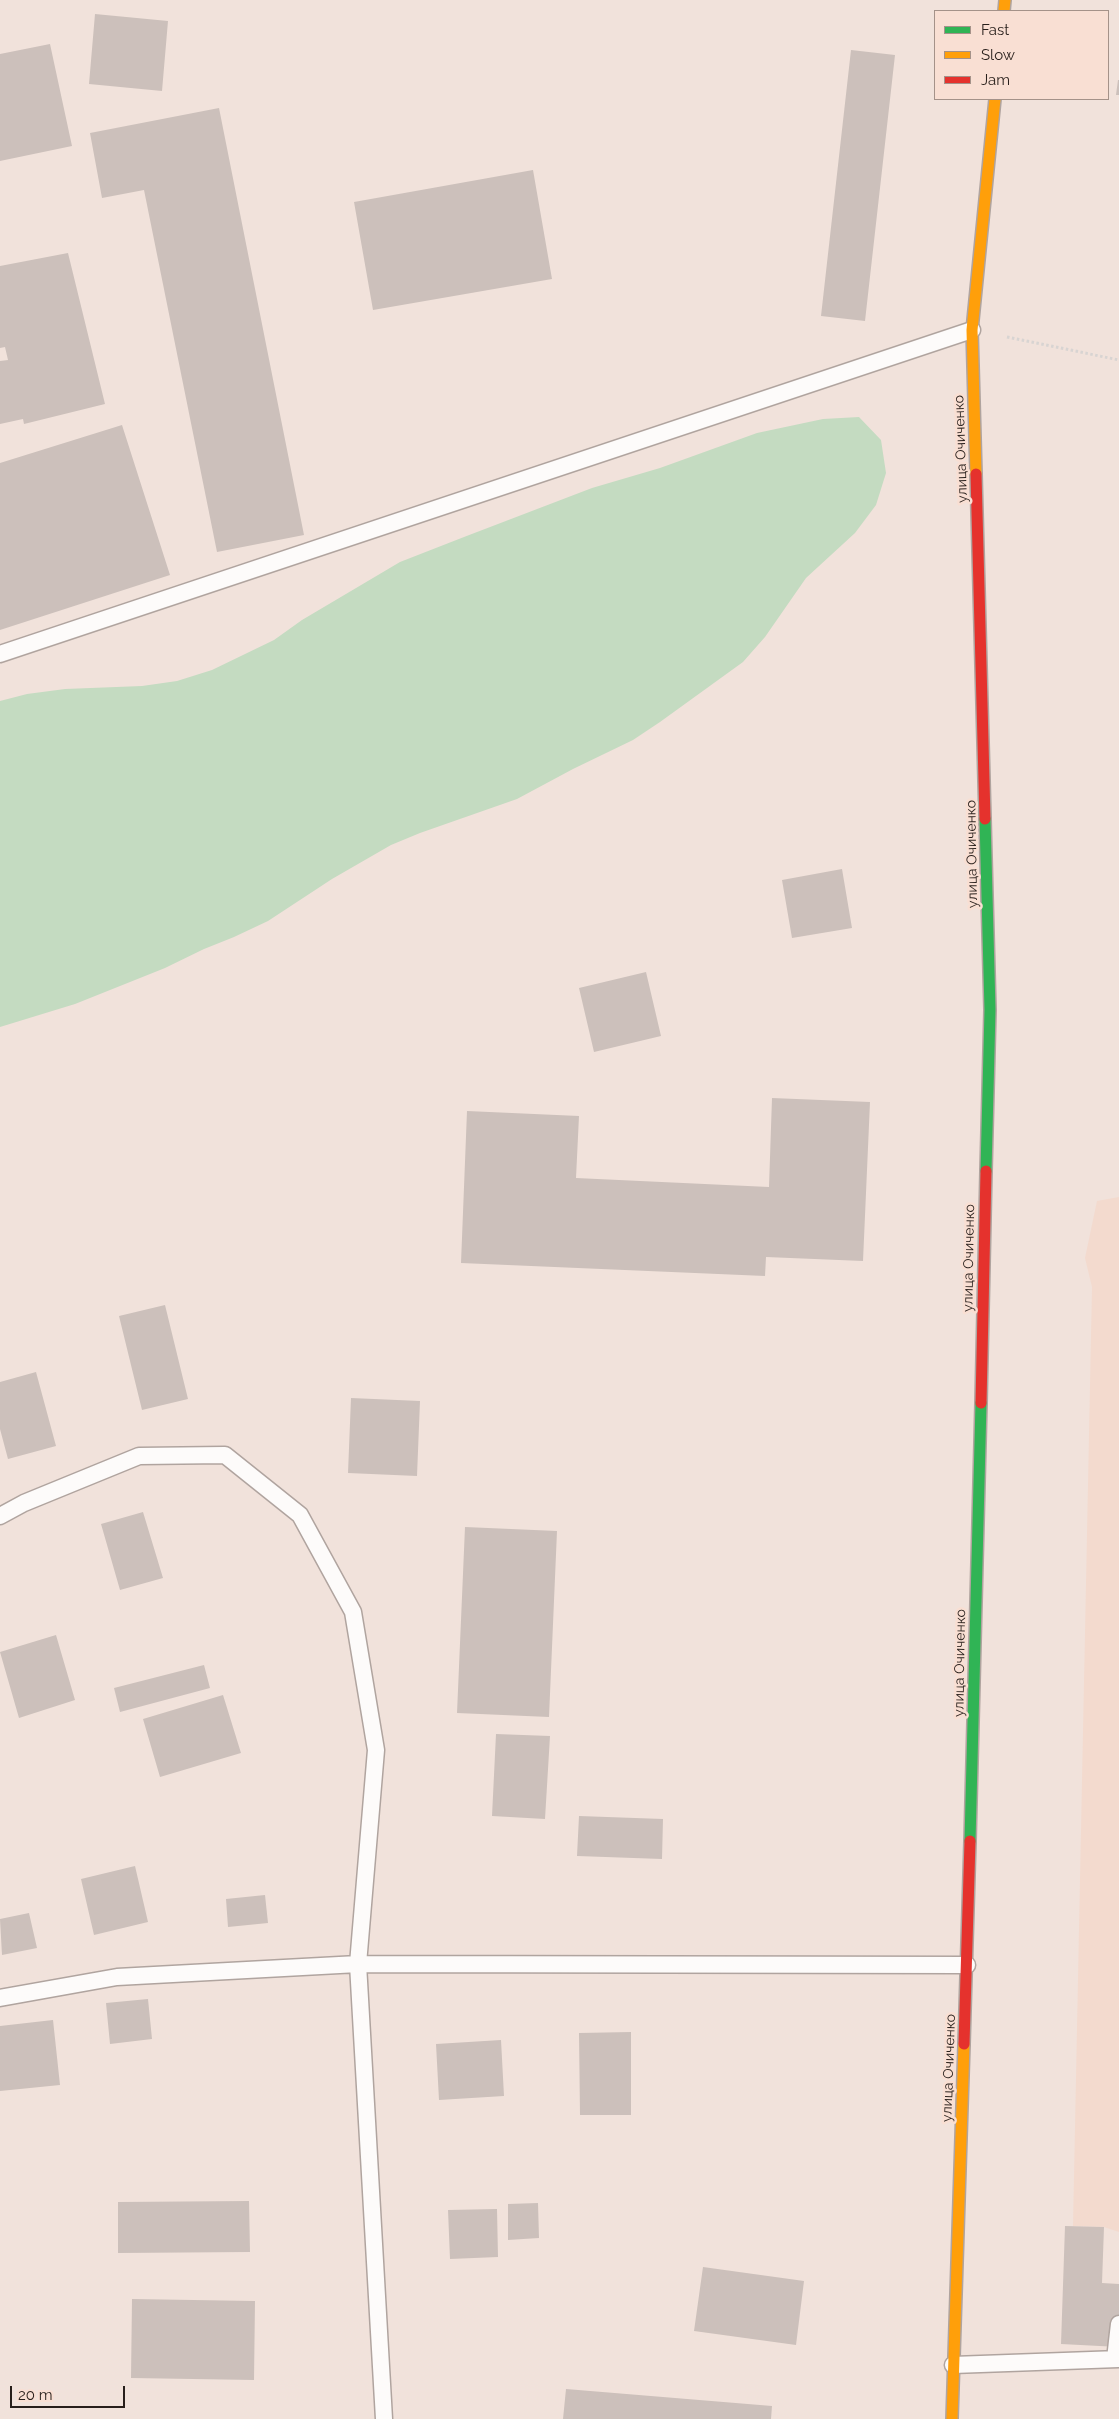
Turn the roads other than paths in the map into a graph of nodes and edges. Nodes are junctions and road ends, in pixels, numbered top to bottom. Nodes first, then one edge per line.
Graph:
1 (995, 100) edge
2 (972, 330) junction
3 (0, 654) edge
4 (0, 1516) edge
5 (358, 1964) junction
6 (968, 1965) junction
7 (0, 1998) edge
8 (1119, 2324) edge
9 (1117, 2359) edge
10 (953, 2365) junction
11 (384, 2419) edge
12 (952, 2419) edge

1 - 2 street, улица Очиченко
2 - 3 lane
2 - 6 street, улица Очиченко
4 - 5 lane
5 - 6 lane
5 - 7 lane
5 - 11 lane
6 - 10 street, улица Очиченко
8 - 9 lane
9 - 10 lane
10 - 12 street, улица Очиченко

